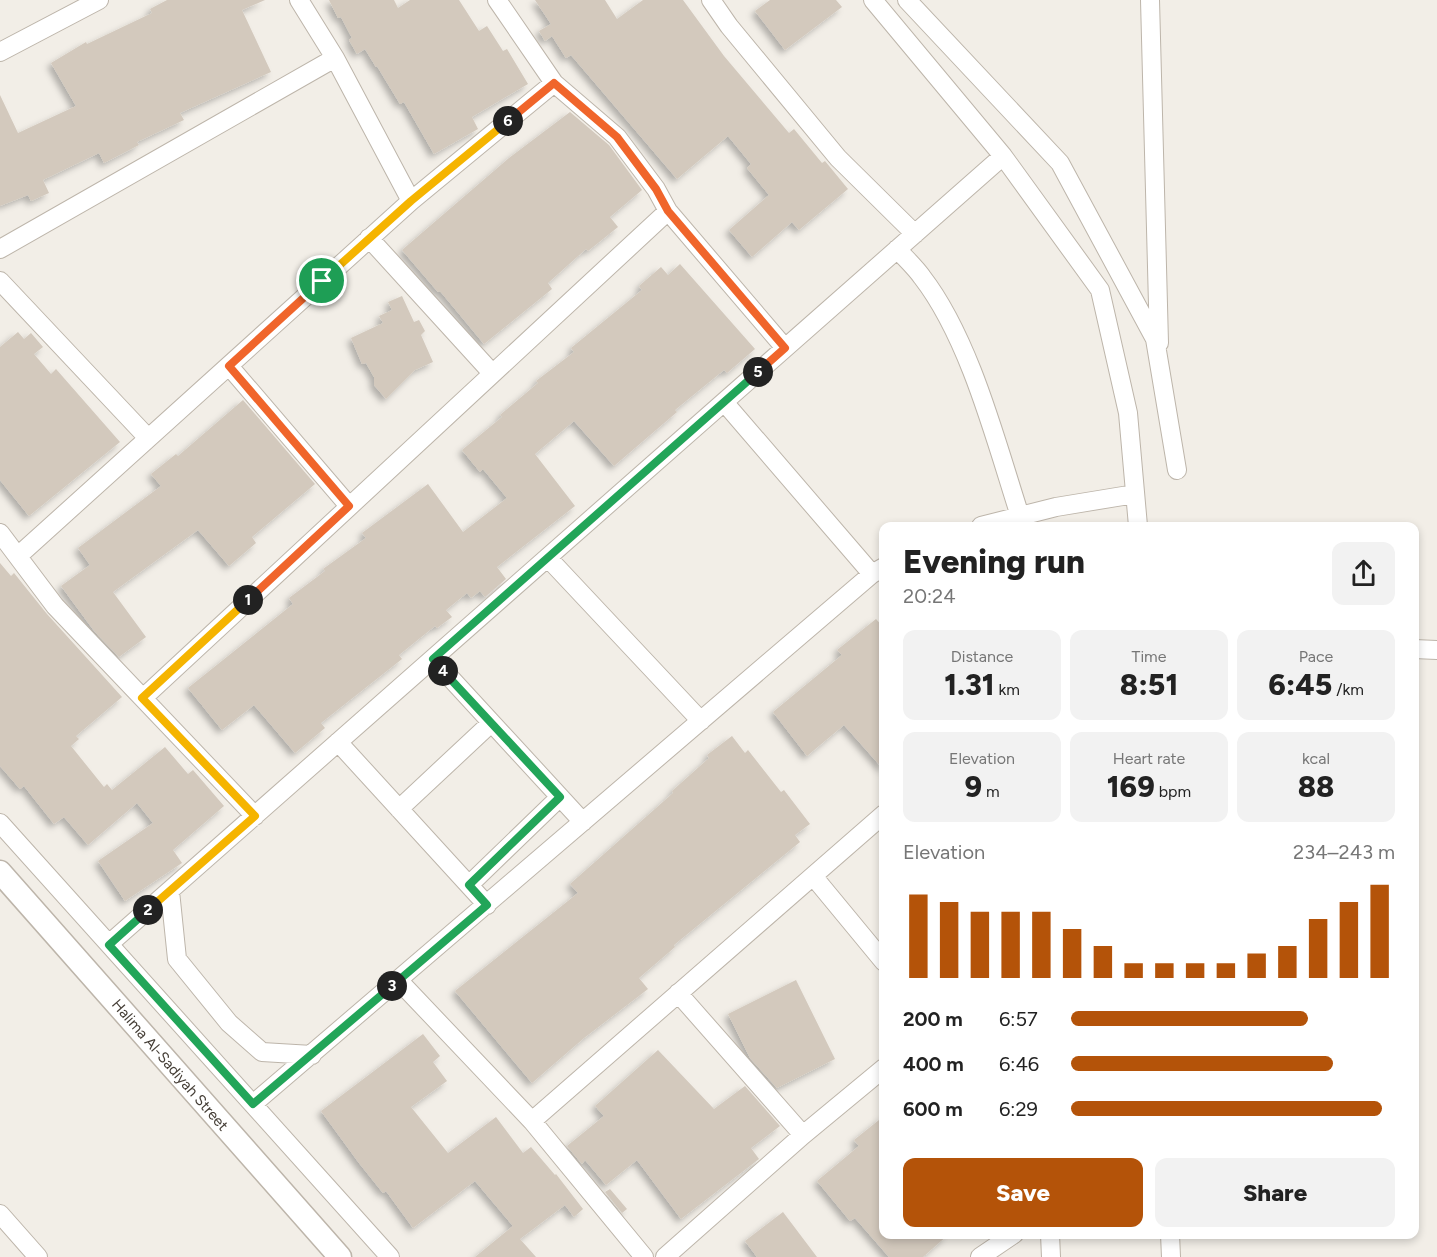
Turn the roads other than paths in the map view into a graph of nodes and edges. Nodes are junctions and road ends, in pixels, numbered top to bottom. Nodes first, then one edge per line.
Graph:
1 (99, 0) edge
2 (299, 0) edge
3 (497, 0) edge
4 (711, 0) edge
5 (873, 0) edge
6 (908, 0) edge
7 (1148, 3) edge
8 (0, 52) edge
9 (335, 58) junction
10 (554, 83) junction
11 (1003, 156) junction
12 (411, 201) junction
13 (668, 211) junction
14 (915, 234) junction
15 (369, 238) junction
16 (0, 249) edge
17 (897, 249) junction
18 (0, 281) edge
19 (785, 348) junction
20 (1160, 363) junction
21 (229, 366) junction
22 (492, 373) junction
23 (724, 402) junction
24 (148, 438) junction
25 (1178, 470) dead end
26 (1135, 494) junction
27 (349, 506) junction
28 (1021, 521) edge
29 (1138, 522) edge
30 (0, 532) edge
31 (18, 556) junction
32 (548, 558) junction
33 (878, 570) edge
34 (1419, 649) edge
35 (1437, 650) edge
36 (433, 659) junction
37 (142, 698) junction
38 (701, 720) junction
39 (491, 723) junction
40 (338, 742) junction
41 (560, 797) junction
42 (399, 809) junction
43 (255, 816) junction
44 (879, 818) edge
45 (583, 822) junction
46 (0, 823) edge
47 (0, 872) edge
48 (813, 876) junction
49 (469, 885) junction
50 (170, 891) junction
51 (487, 905) junction
52 (109, 945) junction
53 (879, 956) edge
54 (399, 981) junction
55 (678, 993) junction
56 (312, 1055) junction
57 (879, 1072) edge
58 (253, 1104) junction
59 (532, 1121) junction
60 (803, 1135) junction
61 (0, 1214) edge
62 (1007, 1239) edge
63 (1050, 1239) edge
64 (1170, 1239) edge
65 (38, 1257) edge
66 (340, 1257) edge
67 (390, 1257) edge
68 (644, 1257) edge
69 (664, 1257) edge
70 (980, 1257) edge
71 (1052, 1257) edge
72 (1171, 1257) edge

1 - 8 street
2 - 9 street
3 - 10 street
4 - 14 street
5 - 11 street
6 - 20 street
7 - 20 street
9 - 12 street
9 - 16 street
10 - 12 street
10 - 13 street
11 - 14 street
11 - 26 street
12 - 15 street
13 - 19 street
13 - 22 street
14 - 17 street
15 - 21 street
15 - 22 street
17 - 19 street
17 - 28 street
18 - 24 street
19 - 23 street
20 - 25 street
21 - 24 street
21 - 27 street
22 - 27 street
23 - 32 street
23 - 33 street
24 - 31 street
26 - 28 street
26 - 29 street
27 - 37 street
30 - 31 street
31 - 37 street
32 - 36 street
32 - 38 street
33 - 38 street
34 - 35 street
36 - 39 street
36 - 40 street
37 - 43 street
38 - 45 street
39 - 41 street
39 - 42 street
40 - 42 street
40 - 43 street
41 - 45 street
41 - 49 street
42 - 49 street
43 - 50 street
44 - 48 street
45 - 51 street
46 - 52 street
47 - 66 street, Halima Al-Sadiyah Street
48 - 53 street
48 - 55 street
49 - 51 street
50 - 52 street
50 - 56 street
51 - 54 street
52 - 58 street
54 - 56 street
54 - 59 street
55 - 59 street
55 - 60 street
56 - 58 street
57 - 60 street
58 - 67 street
59 - 68 street
60 - 69 street
61 - 65 street
62 - 70 street
63 - 71 street
64 - 72 street

